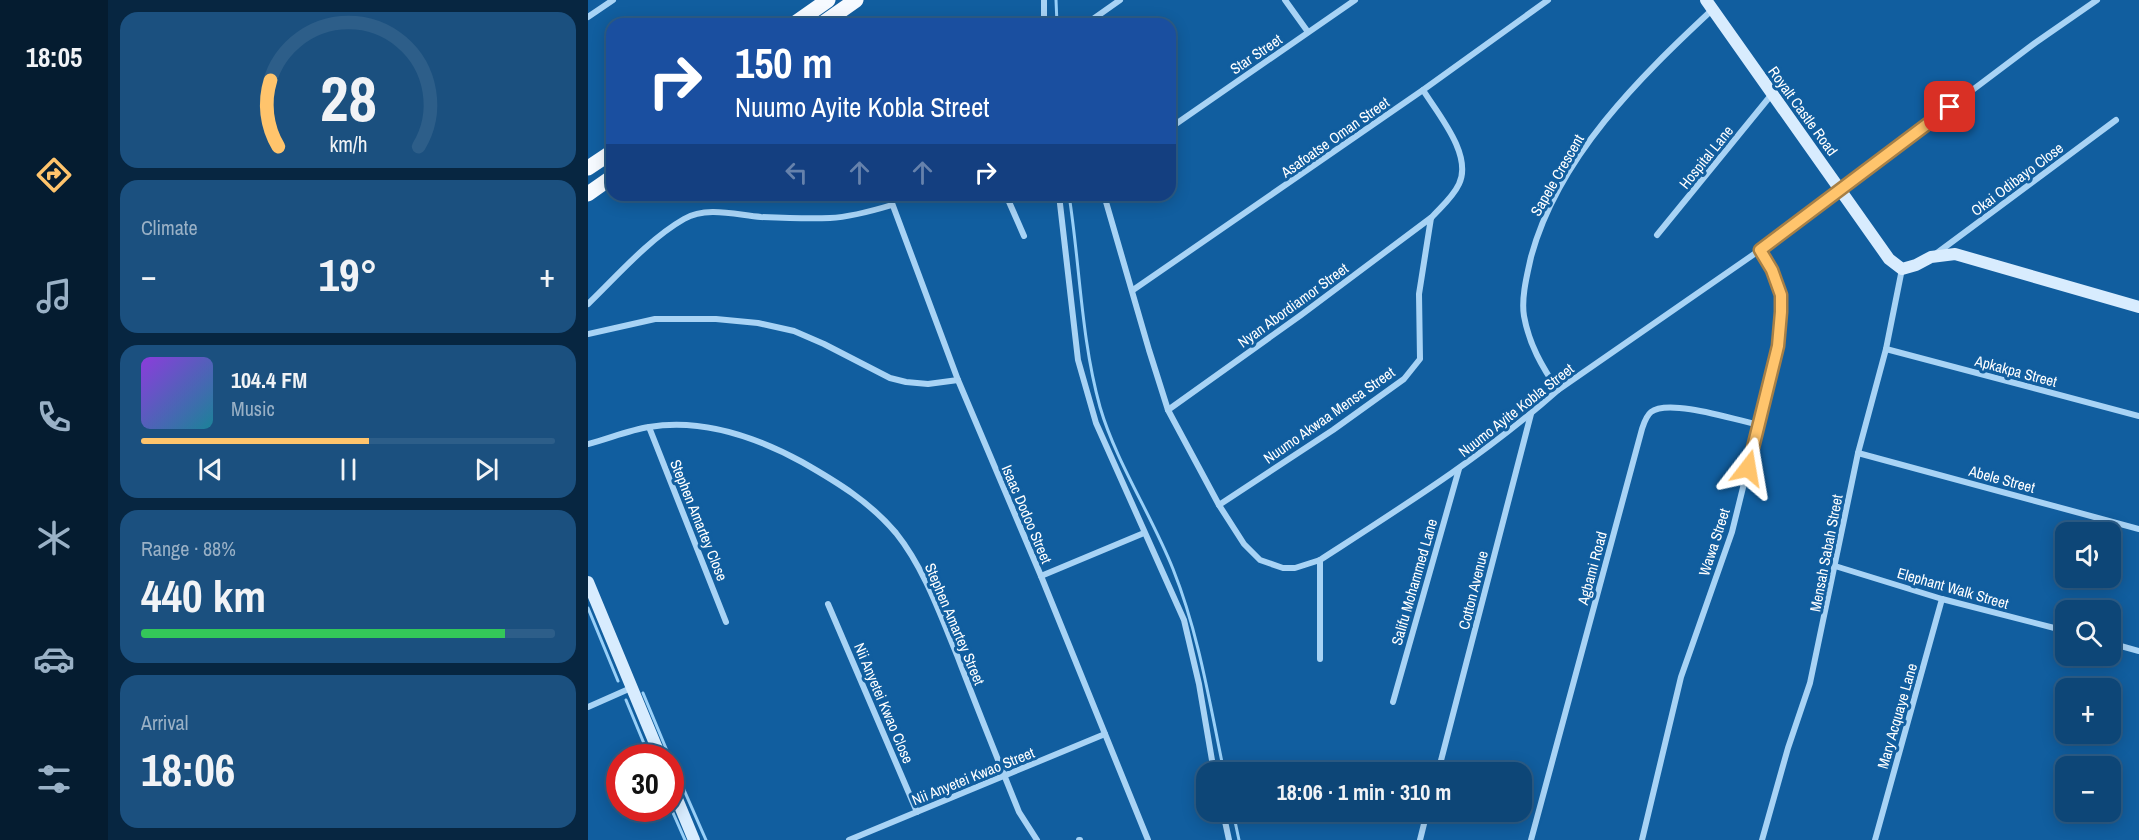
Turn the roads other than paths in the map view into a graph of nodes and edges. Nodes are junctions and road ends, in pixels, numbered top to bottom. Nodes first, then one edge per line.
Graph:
1 (613, 0) edge
2 (815, 0) edge
3 (828, 0) edge
4 (855, 0) edge
5 (1044, 0) edge
6 (1120, 0) edge
7 (1285, 0) edge
8 (1355, 0) edge
9 (1548, 0) edge
10 (2097, 0) edge
11 (1709, 5) edge
12 (588, 16) edge
13 (802, 18) edge
14 (803, 18) edge
15 (830, 18) edge
16 (1044, 18) edge
17 (1094, 18) edge
18 (1308, 32) junction
19 (1423, 90) junction
20 (1773, 93) junction
21 (2116, 120) dead end
22 (1176, 124) edge
23 (606, 156) edge
24 (588, 168) edge
25 (606, 181) edge
26 (1842, 190) junction
27 (588, 194) edge
28 (891, 201) edge
29 (1009, 201) edge
30 (1060, 201) edge
31 (1106, 201) edge
32 (892, 204) junction
33 (1432, 217) junction
34 (1657, 235) dead end
35 (1024, 237) dead end
36 (1760, 250) junction
37 (1932, 257) junction
38 (1902, 269) junction
39 (1133, 290) junction
40 (588, 304) edge
41 (2139, 308) edge
42 (588, 334) edge
43 (1886, 350) junction
44 (958, 380) junction
45 (1558, 390) junction
46 (1168, 411) junction
47 (1531, 414) junction
48 (2139, 416) edge
49 (1759, 425) junction
50 (649, 427) junction
51 (588, 444) edge
52 (1858, 453) junction
53 (1458, 469) junction
54 (1219, 505) junction
55 (2139, 529) edge
56 (1144, 533) junction
57 (1320, 560) junction
58 (1835, 566) junction
59 (1041, 576) junction
60 (588, 582) edge
61 (1942, 599) junction
62 (828, 604) dead end
63 (726, 622) dead end
64 (2055, 628) edge
65 (2121, 646) edge
66 (2139, 651) edge
67 (1320, 659) dead end
68 (632, 688) junction
69 (1393, 702) dead end
70 (588, 707) edge
71 (1105, 735) junction
72 (655, 744) edge
73 (1212, 762) edge
74 (1441, 762) edge
75 (1005, 777) junction
76 (917, 812) junction
77 (684, 816) edge
78 (1224, 822) edge
79 (1424, 822) edge
80 (694, 840) edge
81 (849, 840) edge
82 (1037, 840) edge
83 (1148, 840) edge
84 (1229, 840) edge
85 (1420, 840) edge
86 (1531, 840) edge
87 (1642, 840) edge
88 (1762, 840) edge
89 (1875, 840) edge

1 - 12 street
2 - 13 street
3 - 14 main road
4 - 15 main road
5 - 16 street
6 - 17 street
7 - 18 street
8 - 18 street, Star Street
9 - 19 street, Asafoatse Oman Street
10 - 26 street, Nuumo Ayite Kobla Street
11 - 20 street, Royalt Castle Road
11 - 45 street, Sapele Crescent
18 - 22 street, Star Street
19 - 33 street, Nyan Abordiamor Street
19 - 39 street, Asafoatse Oman Street
20 - 26 street, Royalt Castle Road
20 - 34 street, Hospital Lane
21 - 37 street, Okai Odibayo Close
23 - 24 main road
25 - 27 main road
26 - 36 street, Nuumo Ayite Kobla Street
26 - 38 street, Royalt Castle Road
28 - 32 street, Isaac Dodoo Street
29 - 35 street
30 - 56 street
31 - 39 street, Nuumo Ayite Kobla Street
32 - 40 street
32 - 44 street, Isaac Dodoo Street
33 - 46 street, Nyan Abordiamor Street
33 - 54 street, Nuumo Akwaa Mensa Street
36 - 45 street, Nuumo Ayite Kobla Street
36 - 49 street, Wawa Street
37 - 38 street
37 - 41 street
38 - 43 street, Mensah Sabah Street
39 - 46 street, Nuumo Ayite Kobla Street
42 - 44 street
43 - 48 street, Apkakpa Street
43 - 52 street, Mensah Sabah Street
44 - 59 street, Isaac Dodoo Street
45 - 47 street, Nuumo Ayite Kobla Street
46 - 54 street, Nuumo Ayite Kobla Street
47 - 53 street, Nuumo Ayite Kobla Street
47 - 74 street, Cotton Avenue
49 - 86 street, Agbami Road
49 - 87 street, Wawa Street
50 - 51 street, Stephen Amartey Street
50 - 63 street, Stephen Amartey Close
50 - 75 street, Stephen Amartey Street
52 - 55 street, Abele Street
52 - 58 street, Mensah Sabah Street
53 - 57 street, Nuumo Ayite Kobla Street
53 - 69 street, Salifu Mohammed Lane
54 - 57 street, Nuumo Ayite Kobla Street
56 - 59 street
56 - 73 street
57 - 67 street
58 - 61 street, Elephant Walk Street
58 - 88 street, Mensah Sabah Street
59 - 71 street, Isaac Dodoo Street
60 - 68 street
61 - 64 street, Elephant Walk Street
61 - 89 street, Mary Acquaye Lane
62 - 76 street, Nii Anyetei Kwao Close
65 - 66 street
68 - 70 street
68 - 72 street
71 - 75 street, Nii Anyetei Kwao Street
71 - 83 street, Isaac Dodoo Street
75 - 76 street, Nii Anyetei Kwao Street
75 - 82 street, Stephen Amartey Street
76 - 81 street, Nii Anyetei Kwao Street
77 - 80 street
78 - 84 street
79 - 85 street

